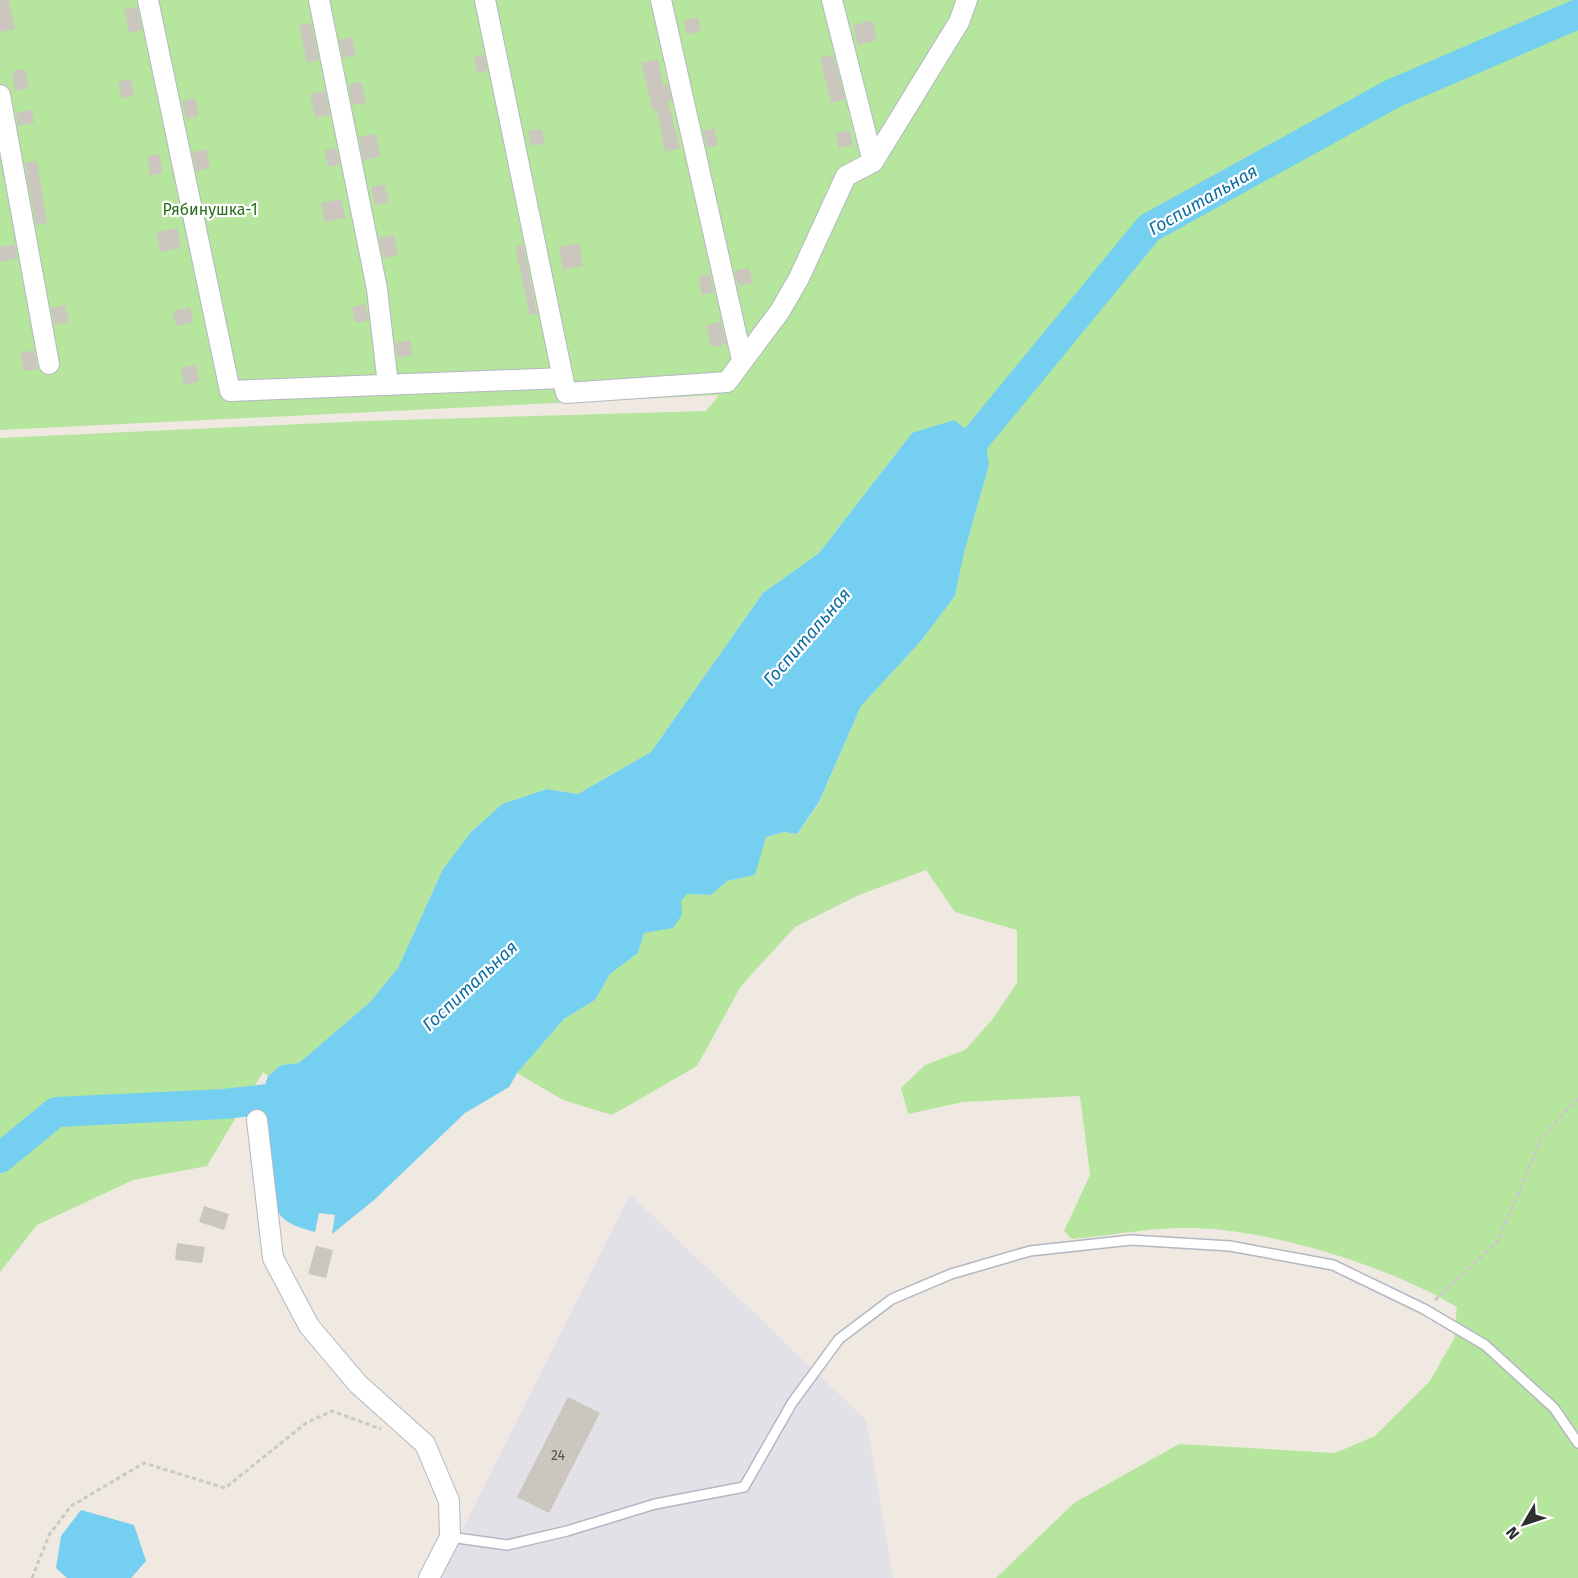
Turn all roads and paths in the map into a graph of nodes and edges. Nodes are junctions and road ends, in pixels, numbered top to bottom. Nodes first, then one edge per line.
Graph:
1 (148, 0) edge
2 (319, 0) edge
3 (485, 0) edge
4 (661, 0) edge
5 (832, 0) edge
6 (968, 0) edge
7 (0, 95) edge
8 (873, 162) junction
9 (741, 360) junction
10 (49, 364) dead end
11 (563, 378) junction
12 (388, 384) junction
13 (1578, 1098) edge
14 (257, 1120) dead end
15 (1424, 1309) junction
16 (409, 1430) junction
17 (1578, 1443) edge
18 (450, 1537) junction
19 (32, 1578) edge
20 (429, 1578) edge

1 - 12 street
2 - 12 street
3 - 11 street
4 - 9 street
5 - 8 street
6 - 8 street
7 - 10 street
8 - 9 street
9 - 11 street
11 - 12 street
13 - 15 path
14 - 16 street
15 - 17 lane
15 - 18 lane
16 - 18 street
16 - 19 path
18 - 20 street

